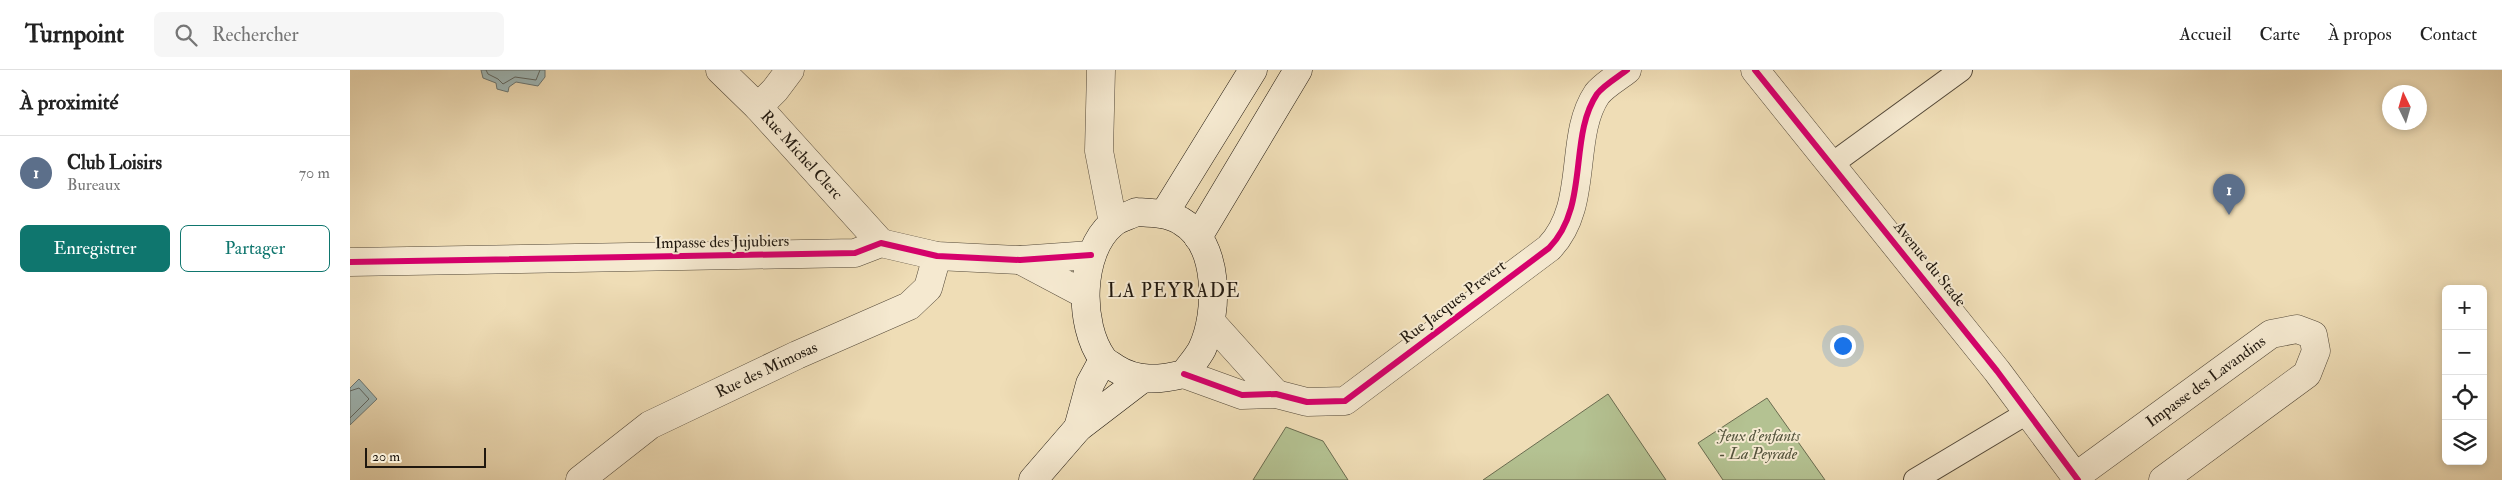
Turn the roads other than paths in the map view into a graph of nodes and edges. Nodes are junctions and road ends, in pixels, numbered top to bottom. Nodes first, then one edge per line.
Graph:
1 (720, 70) edge
2 (790, 70) edge
3 (1101, 70) edge
4 (1253, 70) edge
5 (1298, 70) edge
6 (1627, 70) edge
7 (1755, 70) edge
8 (1961, 70) edge
9 (758, 107) junction
10 (1832, 164) junction
11 (1164, 214) junction
12 (1124, 218) junction
13 (1198, 237) junction
14 (881, 243) junction
15 (1091, 255) junction
16 (938, 256) junction
17 (1020, 260) junction
18 (350, 262) edge
19 (1084, 294) junction
20 (1211, 322) junction
21 (1103, 360) junction
22 (1184, 374) junction
23 (1142, 379) junction
24 (1276, 394) junction
25 (2026, 413) junction
26 (1078, 428) junction
27 (2077, 478) edge
28 (580, 480) edge
29 (1032, 480) edge
30 (1915, 480) edge
31 (2163, 480) edge

1 - 9 street, Rue Michel Clerc
2 - 9 street
3 - 12 street
4 - 11 street
5 - 13 street
6 - 24 street, Rue Jacques Prevert
7 - 10 street, Avenue du Stade
8 - 10 lane
9 - 14 street, Rue Michel Clerc
10 - 25 street, Avenue du Stade
11 - 12 street
11 - 13 street
12 - 15 street
13 - 20 street
14 - 16 street
14 - 18 street, Impasse des Jujubiers
15 - 17 street
15 - 19 street
16 - 17 street
16 - 28 street, Rue des Mimosas
17 - 19 street
19 - 21 street
20 - 22 street
20 - 24 street
21 - 23 street
21 - 26 street
22 - 23 street
22 - 24 street, Rue Jacques Prevert
23 - 26 street
25 - 27 street, Avenue du Stade
25 - 30 lane
26 - 29 street
27 - 31 street, Impasse des Lavandins

